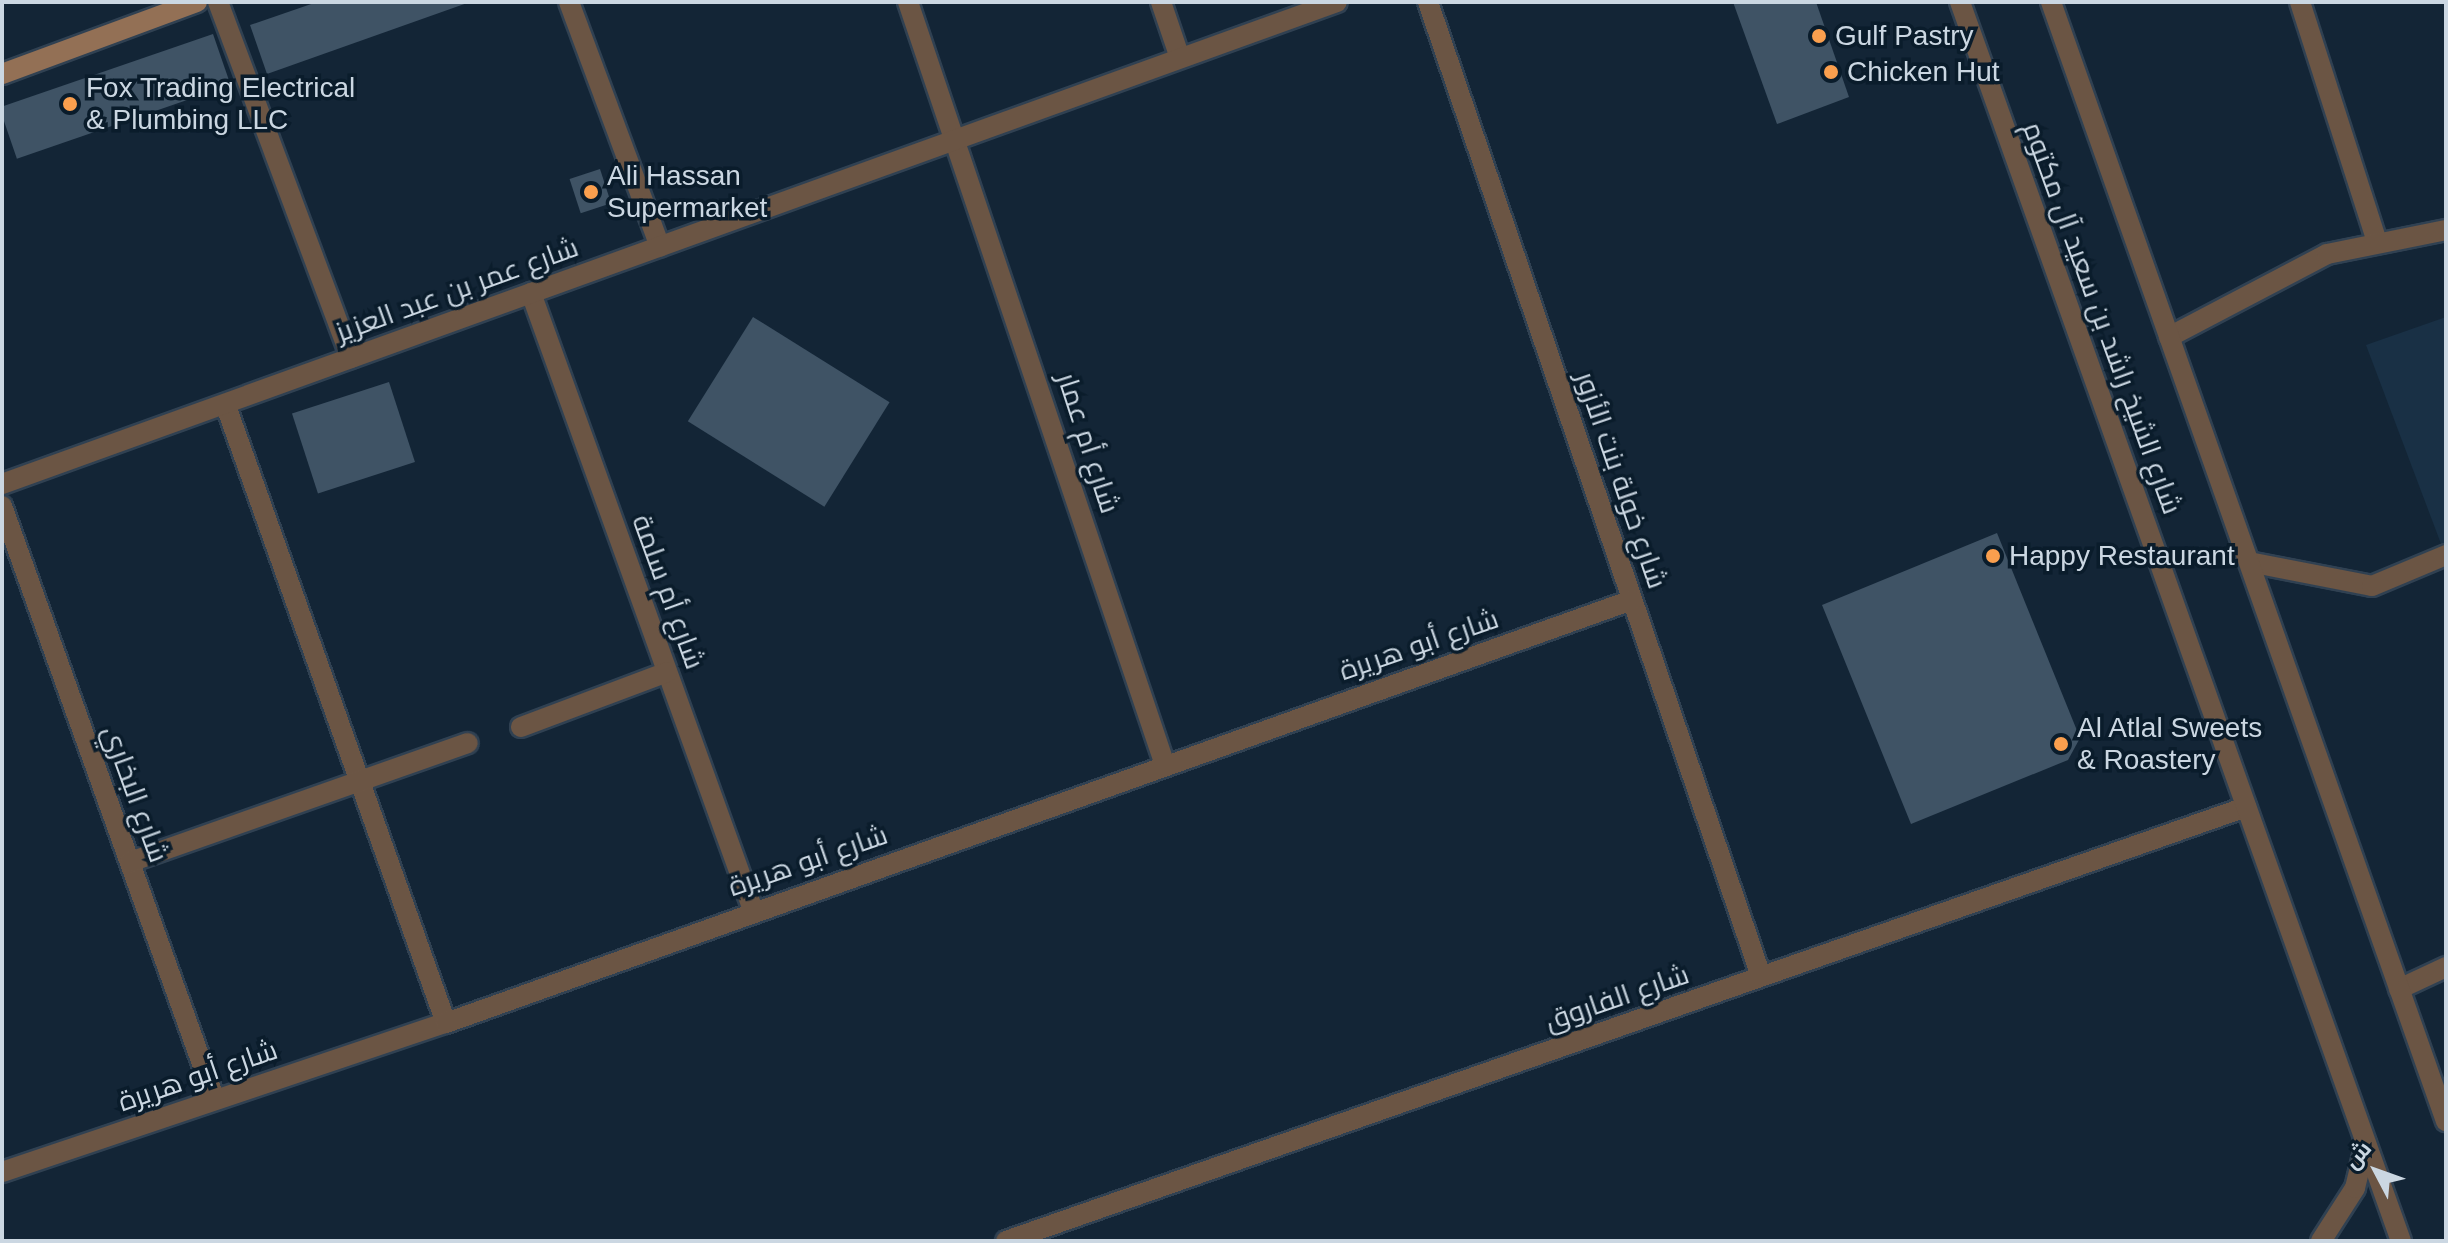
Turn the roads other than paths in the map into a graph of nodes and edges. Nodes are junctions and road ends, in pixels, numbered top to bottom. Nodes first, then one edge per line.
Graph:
1 (197, 2) edge
2 (218, 2) edge
3 (569, 2) edge
4 (908, 2) edge
5 (1161, 2) edge
6 (1337, 2) edge
7 (1428, 2) edge
8 (1960, 2) edge
9 (2051, 2) edge
10 (2300, 2) edge
11 (1180, 58) junction
12 (2, 74) edge
13 (957, 139) junction
14 (2446, 230) edge
15 (2377, 242) junction
16 (660, 247) junction
17 (531, 293) junction
18 (2169, 337) junction
19 (351, 358) junction
20 (226, 406) junction
21 (2, 484) edge
22 (2, 506) edge
23 (2446, 555) edge
24 (2249, 562) junction
25 (1632, 600) junction
26 (667, 672) junction
27 (521, 727) dead end
28 (468, 743) dead end
29 (1165, 765) junction
30 (360, 781) junction
31 (2246, 807) junction
32 (130, 862) junction
33 (753, 910) junction
34 (2446, 967) edge
35 (1761, 976) junction
36 (2399, 989) junction
37 (446, 1023) junction
38 (215, 1100) junction
39 (2445, 1117) edge
40 (2366, 1143) junction
41 (2, 1172) edge
42 (1006, 1241) edge
43 (2321, 1241) edge
44 (2401, 1241) edge

1 - 12 main road
2 - 19 street
3 - 16 street
4 - 13 street, شارع أم عمار
5 - 11 street
6 - 11 street, شارع عمر بن عبد العزيز
7 - 25 street, شارع خولة بنت الأزور
8 - 31 street, شارع الشيخ راشد بن سعيد آل مكتوم
9 - 18 street, شارع الشيخ راشد بن سعيد آل مكتوم
10 - 15 street
11 - 13 street, شارع عمر بن عبد العزيز
13 - 16 street, شارع عمر بن عبد العزيز
13 - 29 street, شارع أم عمار
14 - 15 street
15 - 18 street
16 - 17 street, شارع عمر بن عبد العزيز
17 - 19 street, شارع عمر بن عبد العزيز
17 - 26 street, شارع أم سلمة
18 - 24 street, شارع الشيخ راشد بن سعيد آل مكتوم
19 - 20 street, شارع عمر بن عبد العزيز
20 - 21 street, شارع عمر بن عبد العزيز
20 - 30 street
22 - 32 street, شارع البخاري
23 - 24 street
24 - 36 street, شارع الشيخ راشد بن سعيد آل مكتوم
25 - 29 street, شارع أبو هريرة
25 - 35 street, شارع خولة بنت الأزور
26 - 27 street
26 - 33 street, شارع أم سلمة
28 - 30 street
29 - 33 street, شارع أبو هريرة
30 - 32 street
30 - 37 street
31 - 35 street, شارع الفاروق
31 - 40 street, شارع الشيخ راشد بن سعيد آل مكتوم
32 - 38 street, شارع البخاري
33 - 37 street, شارع أبو هريرة
34 - 36 street
35 - 42 street, شارع الفاروق
36 - 39 street, شارع الشيخ راشد بن سعيد آل مكتوم
37 - 38 street, شارع أبو هريرة
38 - 41 street, شارع أبو هريرة
40 - 43 street
40 - 44 street, شارع الشيخ راشد بن سعيد آل مكتوم

